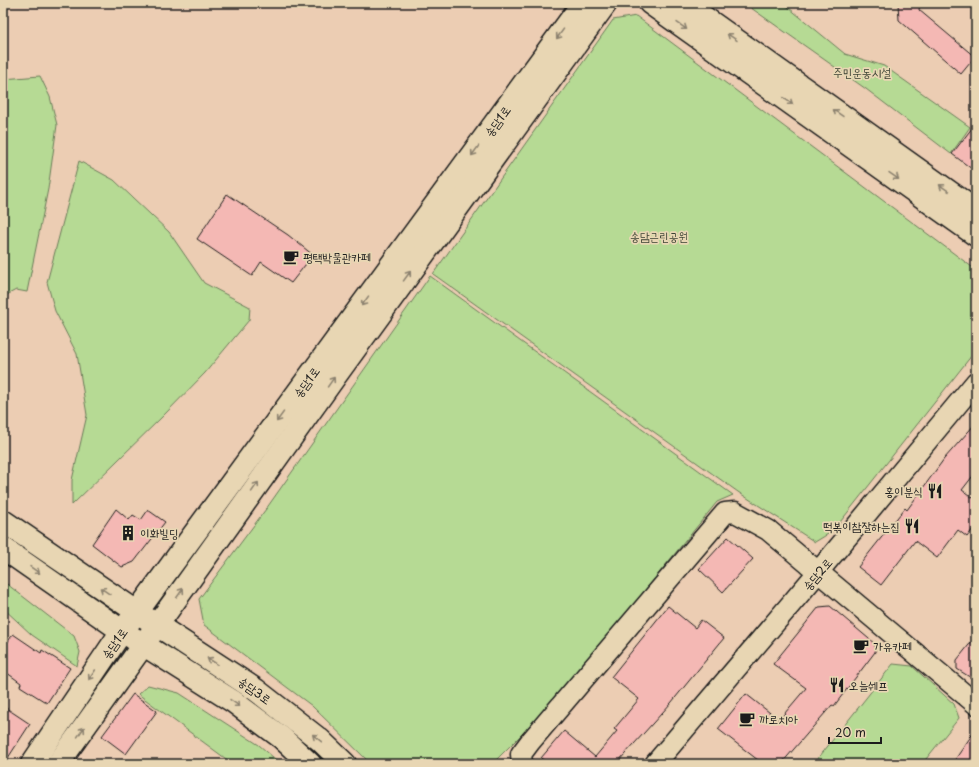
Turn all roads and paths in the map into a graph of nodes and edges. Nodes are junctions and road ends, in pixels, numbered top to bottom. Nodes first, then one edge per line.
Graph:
1 (584, 3) edge
2 (606, 3) edge
3 (650, 3) edge
4 (684, 3) edge
5 (976, 210) edge
6 (976, 234) edge
7 (976, 382) edge
8 (3, 521) edge
9 (3, 548) edge
10 (819, 571) junction
11 (137, 612) junction
12 (157, 625) junction
13 (122, 631) junction
14 (143, 644) junction
15 (976, 704) edge
16 (32, 764) edge
17 (58, 764) edge
18 (310, 764) edge
19 (345, 764) edge
20 (522, 764) edge
21 (655, 764) edge

1 -> 11 main road, 송담1로
12 -> 2 main road, 송담1로
3 -> 6 main road
5 -> 4 main road
7 - 10 street, 송담2로
11 -> 8 main road, 송담3로
9 -> 13 main road, 송담3로
10 - 15 street
10 - 20 street
10 - 21 street, 송담2로
11 - 12 main road, 송담3로
11 - 13 main road, 송담1로
12 - 13 main road
12 - 14 main road, 송담1로
19 -> 12 main road, 송담3로
13 - 14 main road, 송담3로
13 -> 16 main road, 송담1로
17 -> 14 main road, 송담1로
14 -> 18 main road, 송담3로

